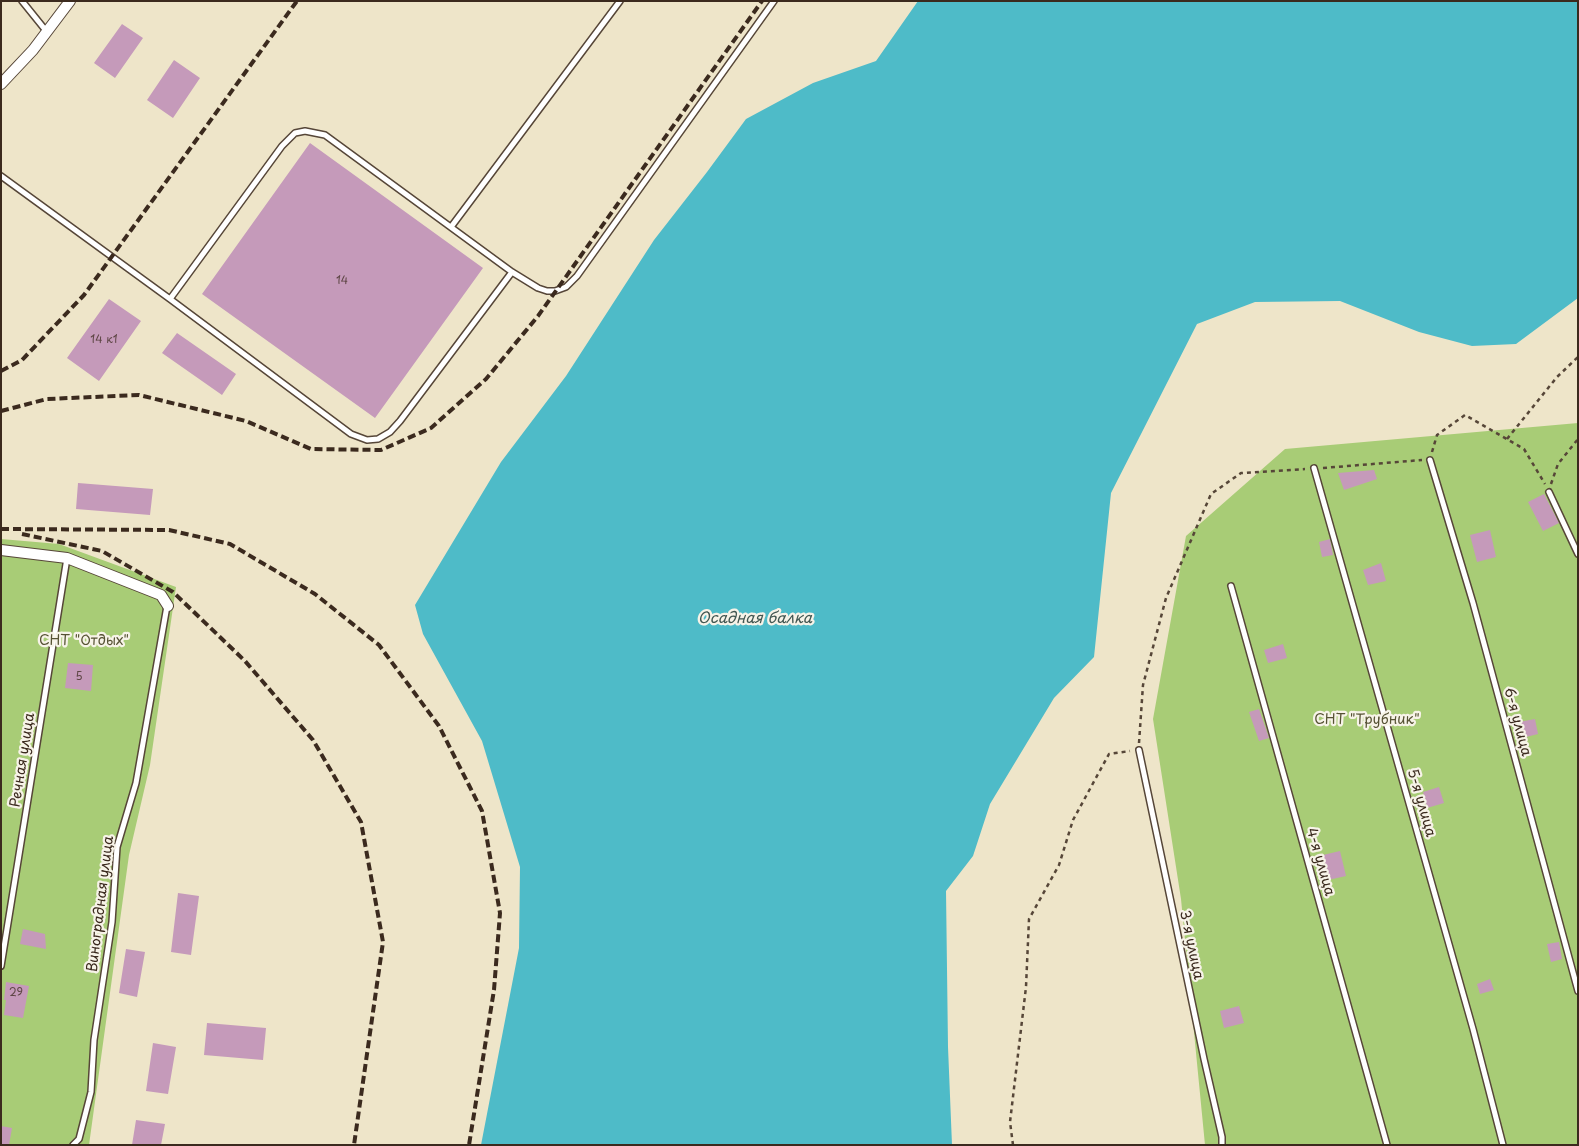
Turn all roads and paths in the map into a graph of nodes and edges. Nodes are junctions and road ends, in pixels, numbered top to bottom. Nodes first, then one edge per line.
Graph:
1 (22, 1) edge
2 (70, 1) edge
3 (620, 1) edge
4 (774, 1) edge
5 (47, 32) junction
6 (1, 84) edge
7 (1, 176) edge
8 (451, 227) junction
9 (512, 272) junction
10 (170, 299) junction
11 (1578, 357) edge
12 (1507, 439) junction
13 (1578, 439) edge
14 (1430, 460) junction
15 (1314, 468) junction
16 (1549, 492) junction
17 (1, 550) edge
18 (1578, 554) edge
19 (67, 558) junction
20 (1231, 586) dead end
21 (168, 606) joint
22 (1139, 750) junction
23 (1, 966) edge
24 (1578, 991) edge
25 (73, 1145) edge
26 (1012, 1145) edge
27 (1222, 1145) edge
28 (1387, 1145) edge
29 (1503, 1145) edge

1 - 5 lane
2 - 5 street
3 - 8 lane
4 - 9 lane
5 - 6 street
7 - 10 lane
8 - 9 lane
8 - 10 lane
9 - 10 lane
11 - 12 path
12 - 14 path
12 - 16 path
13 - 16 path
14 - 15 path
14 - 24 lane, 6-я улица
15 - 22 path
15 - 29 lane, 5-я улица
16 - 18 lane
17 - 19 street
19 - 21 street
19 - 23 lane, Речная улица
20 - 28 lane, 4-я улица
21 - 25 lane, Виноградная улица
22 - 26 path
22 - 27 lane, 3-я улица

